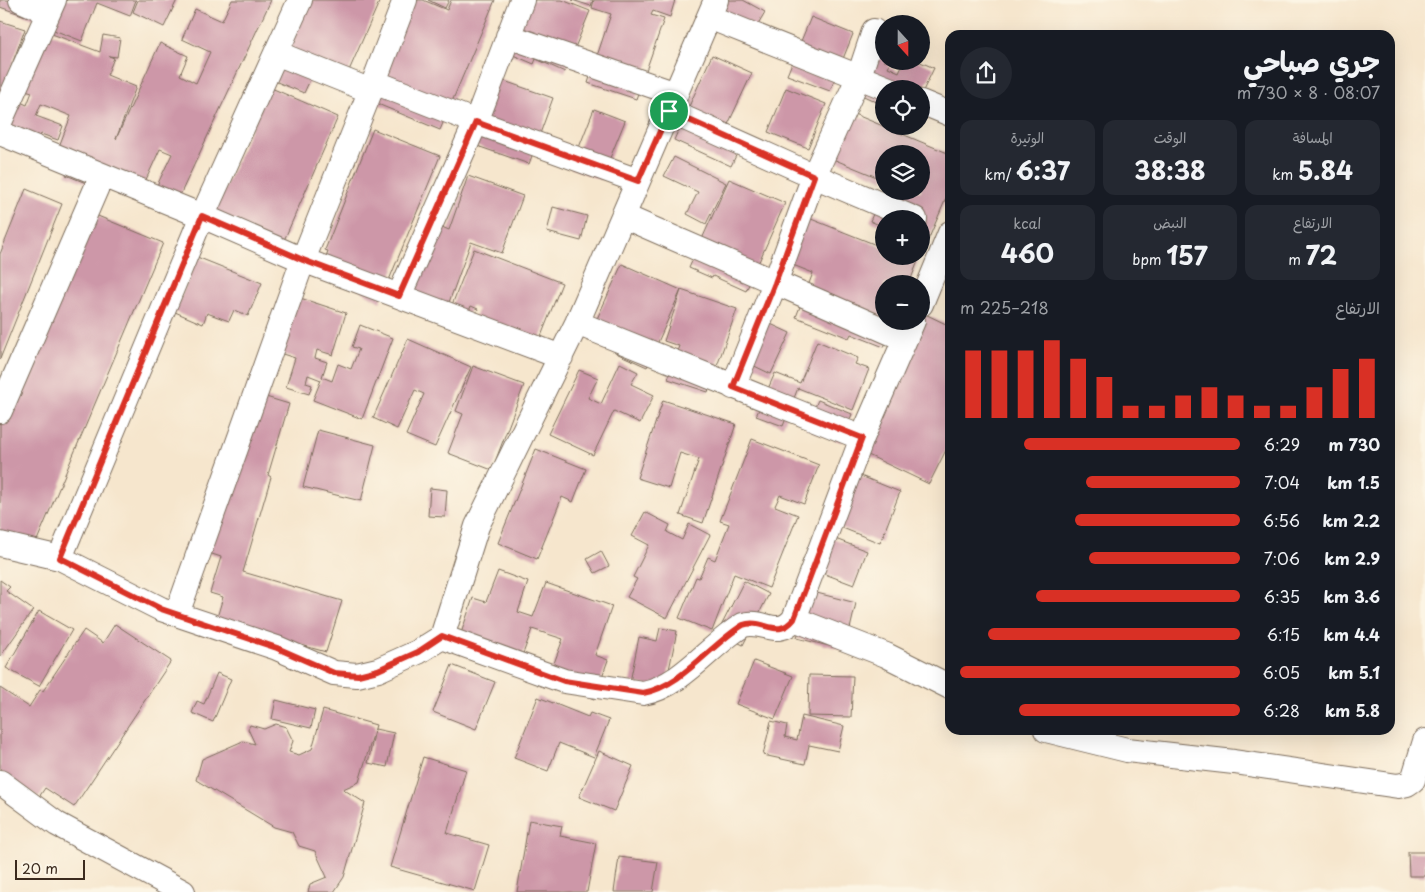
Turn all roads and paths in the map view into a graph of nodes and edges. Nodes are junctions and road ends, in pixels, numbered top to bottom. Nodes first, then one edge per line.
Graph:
1 (21, 0) edge
2 (300, 0) edge
3 (405, 0) edge
4 (522, 0) edge
5 (51, 6) edge
6 (713, 8) edge
7 (874, 31) dead end
8 (508, 36) junction
9 (276, 54) junction
10 (859, 76) junction
11 (875, 83) edge
12 (372, 86) junction
13 (672, 103) junction
14 (930, 106) edge
15 (945, 112) edge
16 (0, 122) edge
17 (476, 122) junction
18 (0, 133) edge
19 (102, 175) junction
20 (814, 176) junction
21 (638, 181) junction
22 (894, 210) edge
23 (202, 216) junction
24 (623, 216) junction
25 (930, 225) edge
26 (945, 231) edge
27 (945, 245) edge
28 (303, 260) junction
29 (930, 282) edge
30 (775, 283) junction
31 (399, 296) junction
32 (875, 318) edge
33 (577, 323) junction
34 (909, 330) edge
35 (561, 357) junction
36 (733, 387) junction
37 (0, 411) edge
38 (862, 438) junction
39 (0, 544) edge
40 (60, 558) junction
41 (177, 614) junction
42 (794, 619) junction
43 (442, 636) junction
44 (945, 684) edge
45 (1078, 735) edge
46 (1425, 742) edge
47 (0, 782) edge
48 (183, 892) edge

1 - 5 street
2 - 9 street
3 - 12 street
4 - 8 street
5 - 16 street
6 - 10 street
6 - 13 street
7 - 10 street
8 - 13 street
8 - 17 street
9 - 12 street
9 - 23 street
10 - 11 street
10 - 20 street
12 - 17 street
12 - 28 street
13 - 20 street
13 - 21 street
14 - 15 street
17 - 21 street
17 - 31 street
18 - 19 street
19 - 23 street
19 - 37 street
20 - 22 street
20 - 30 street
21 - 24 street
23 - 28 street
23 - 40 street
24 - 30 street
24 - 33 street
25 - 26 street
27 - 29 street
28 - 31 street
28 - 41 street
30 - 32 street
30 - 36 street
31 - 35 street
33 - 35 street
33 - 36 street
34 - 38 street
35 - 43 street
36 - 38 street
38 - 42 street
39 - 40 street
40 - 41 street
41 - 43 street
42 - 43 street
42 - 44 street
45 - 46 street
47 - 48 street

